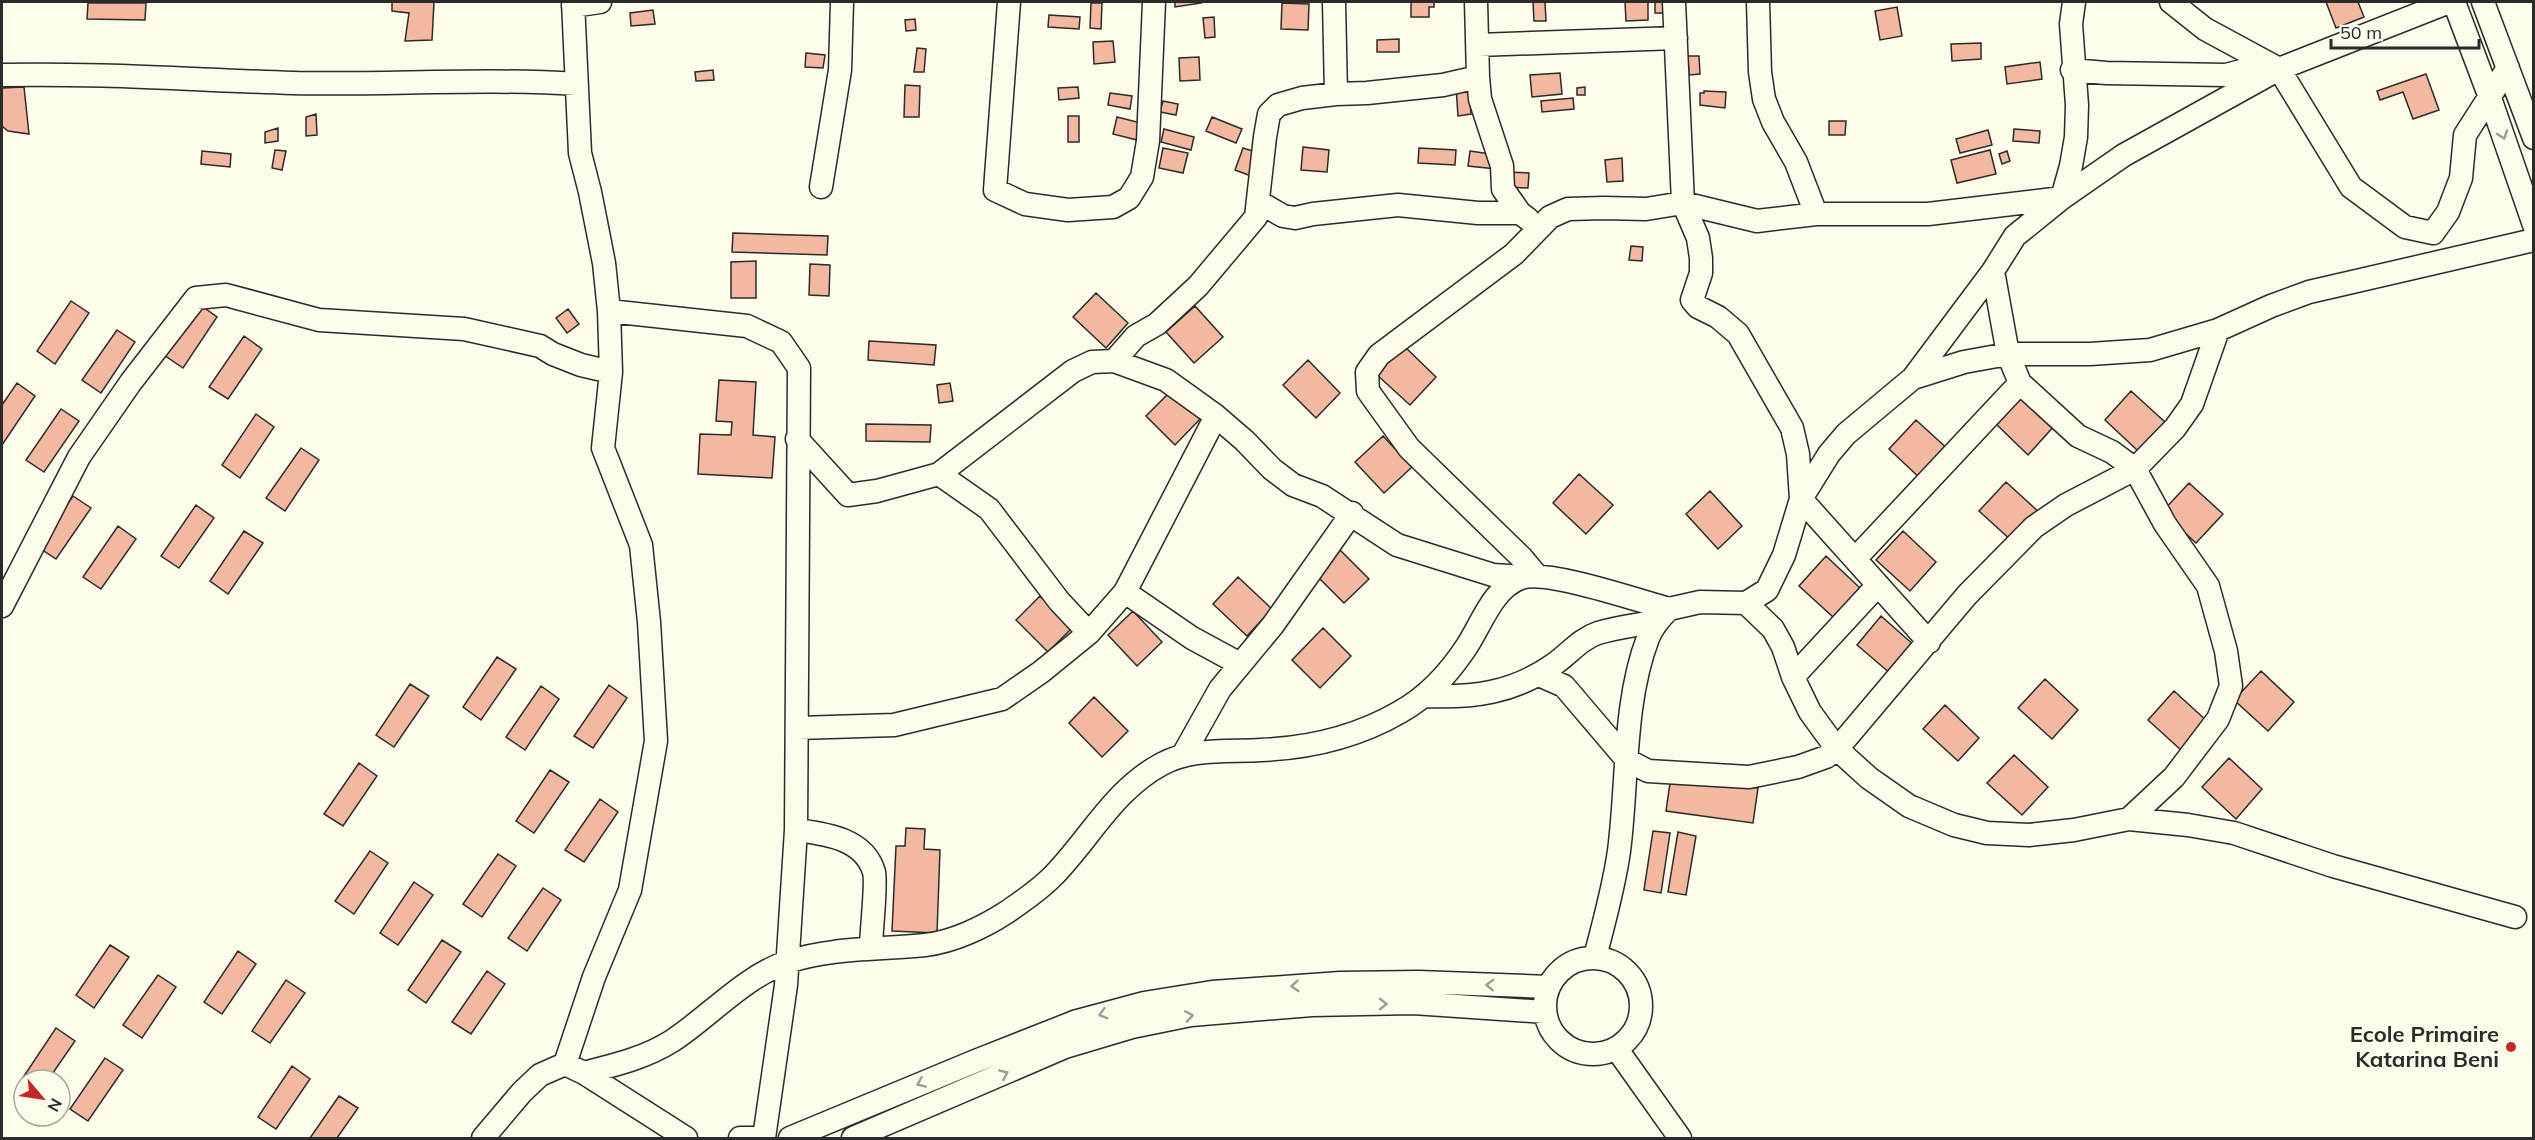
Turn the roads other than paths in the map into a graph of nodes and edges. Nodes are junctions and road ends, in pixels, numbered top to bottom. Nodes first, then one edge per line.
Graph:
1 (600, 2) edge
2 (842, 2) edge
3 (1009, 2) edge
4 (1154, 2) edge
5 (1334, 2) edge
6 (1476, 2) edge
7 (1674, 2) edge
8 (1758, 2) edge
9 (2074, 2) edge
10 (2171, 2) edge
11 (2449, 2) edge
12 (2454, 2) edge
13 (2483, 2) edge
14 (573, 4) edge
15 (1676, 38) junction
16 (1478, 45) junction
17 (2273, 67) junction
18 (2508, 68) junction
19 (2072, 70) junction
20 (2, 75) edge
21 (1478, 77) junction
22 (576, 84) junction
23 (1336, 94) junction
24 (2489, 95) junction
25 (2532, 129) edge
26 (821, 187) dead end
27 (2062, 198) junction
28 (1258, 202) junction
29 (1683, 203) junction
30 (1520, 213) junction
31 (1816, 214) junction
32 (2534, 225) edge
33 (1538, 227) junction
34 (2534, 240) edge
35 (1993, 271) junction
36 (609, 311) junction
37 (2218, 330) junction
38 (2008, 354) junction
39 (1114, 361) junction
40 (611, 372) junction
41 (1913, 378) junction
42 (2020, 383) junction
43 (1216, 416) junction
44 (797, 439) junction
45 (2135, 469) junction
46 (939, 474) junction
47 (1801, 499) junction
48 (1352, 513) junction
49 (1855, 559) junction
50 (1530, 577) junction
51 (1878, 585) junction
52 (1125, 592) junction
53 (1746, 603) junction
54 (2, 606) edge
55 (1663, 615) junction
56 (1089, 633) junction
57 (1929, 642) junction
58 (1240, 664) junction
59 (1539, 675) junction
60 (1793, 677) junction
61 (1425, 696) junction
62 (798, 728) junction
63 (1836, 749) junction
64 (1183, 755) junction
65 (1627, 760) junction
66 (2129, 819) junction
67 (796, 830) junction
68 (2515, 917) dead end
69 (871, 947) junction
70 (1595, 957) junction
71 (788, 962) junction
72 (1549, 987) junction
73 (1545, 1012) junction
74 (1616, 1048) junction
75 (574, 1068) junction
76 (483, 1138) edge
77 (687, 1138) edge
78 (740, 1138) edge
79 (753, 1138) edge
80 (764, 1138) edge
81 (790, 1138) edge
82 (853, 1138) edge
83 (1680, 1138) edge

1 - 14 street
2 - 26 street
3 - 4 street
5 - 23 street
6 - 16 street
7 - 15 street
8 - 31 street
9 - 19 street
10 - 17 street
11 - 17 street
12 - 24 street
13 - 18 street
14 - 22 street
15 - 16 street
15 - 29 street
16 - 21 street
17 - 19 street
17 - 24 street
17 - 27 street
18 - 24 street
18 - 25 street
19 - 27 street
20 - 22 street
21 - 23 street
21 - 30 street
22 - 36 street
23 - 28 street
24 -> 32 street
27 - 31 street
27 - 35 street
28 - 30 street
28 - 39 street
29 - 31 street
29 - 33 street
29 - 47 street
30 - 33 street
33 - 50 street
34 - 37 street
35 - 38 street
35 - 41 street
36 - 40 street
36 - 44 street
37 - 38 street
37 - 45 street
38 - 41 street
38 - 42 street
39 - 43 street
39 - 46 street
40 - 54 street
40 - 75 street
41 - 47 street
42 - 45 street
42 - 49 street
43 - 48 street
43 - 52 street
44 - 46 street
44 - 62 street
45 - 57 street
45 - 66 street
46 - 56 street
47 - 49 street
47 - 53 street
48 - 50 street
48 - 58 street
49 - 51 street
50 - 55 street
50 - 61 street
51 - 57 street
51 - 60 street
52 - 56 street
52 - 58 street
53 - 55 street
53 - 60 street
55 - 59 street
55 - 65 street
56 - 62 street
57 - 63 street
58 - 64 street
59 - 61 street
59 - 65 street
60 - 63 street
61 - 64 street
62 - 67 street
63 - 65 street
63 - 66 street
64 - 69 street
65 - 70 street
66 - 68 street
67 - 69 street
67 - 71 street
69 - 71 street
70 - 72 street
70 - 74 street
71 - 75 street
71 - 80 street
72 - 73 street
72 -> 81 street
73 - 74 street
82 -> 73 street
74 - 83 street
75 - 76 street
75 - 77 street
78 - 79 street

